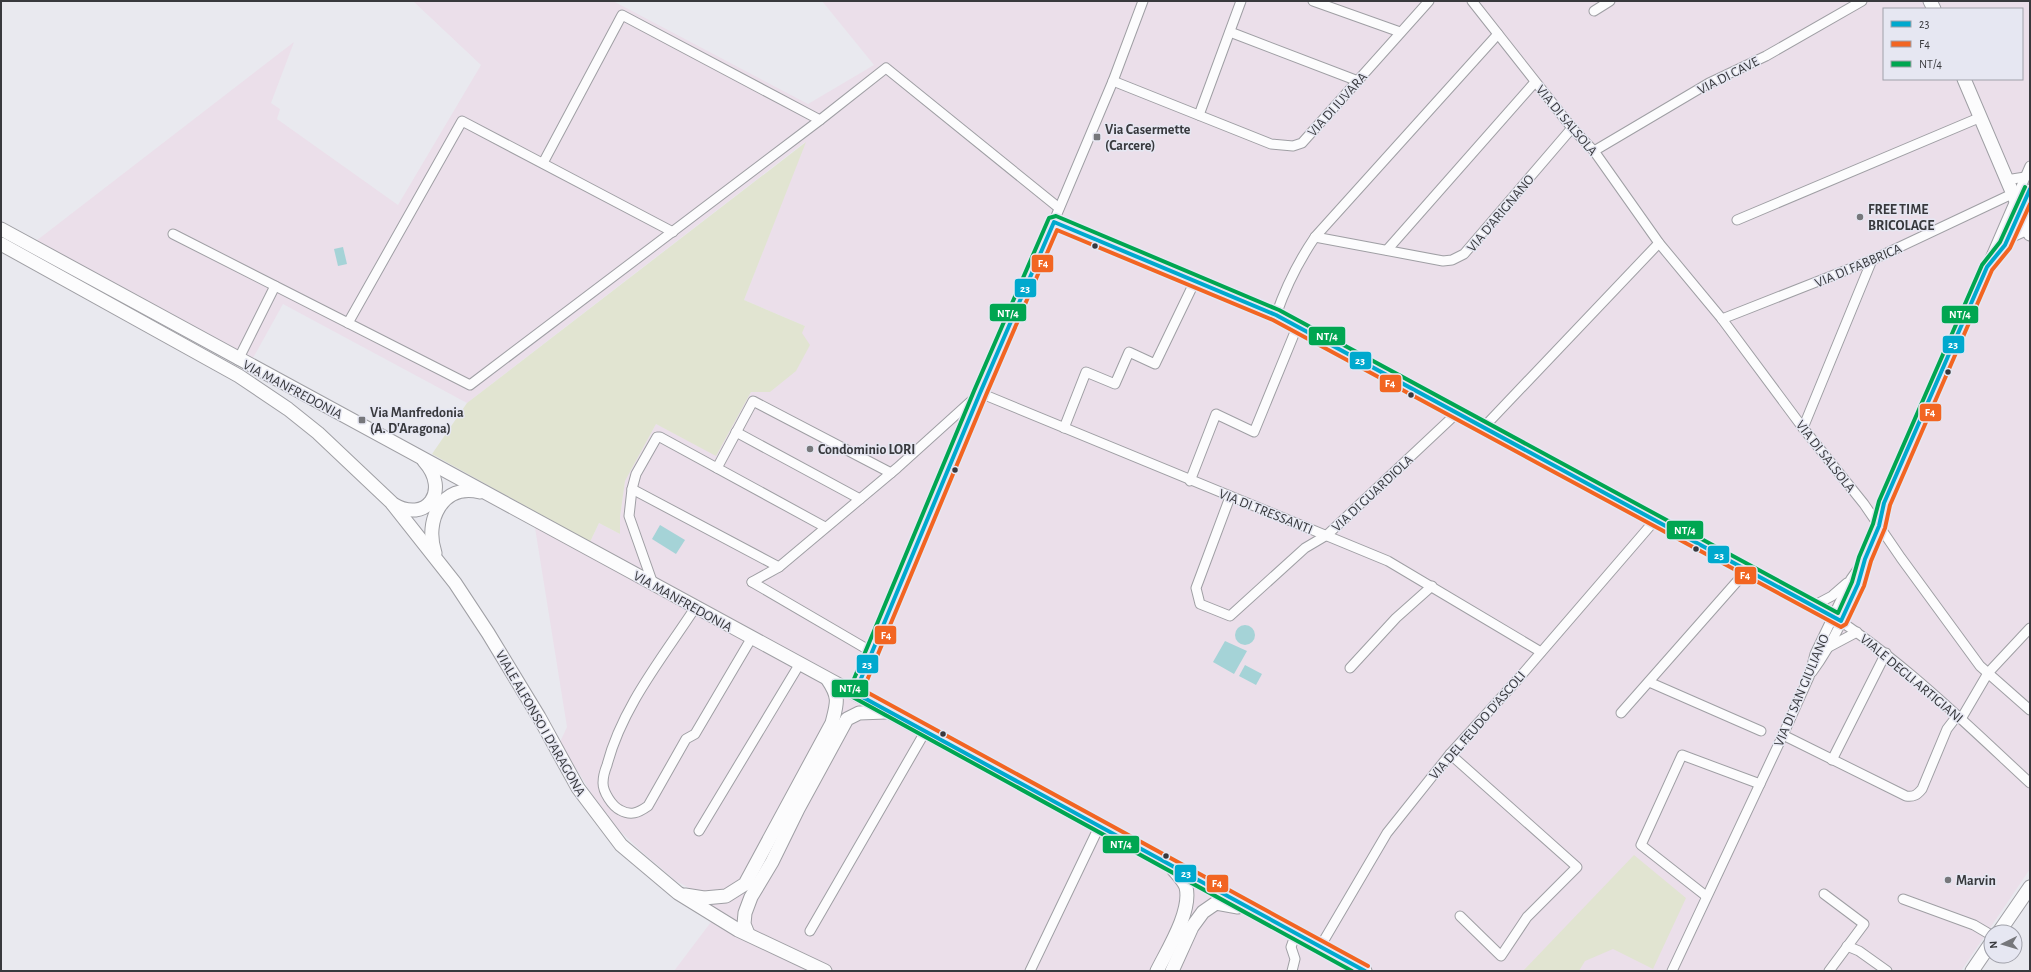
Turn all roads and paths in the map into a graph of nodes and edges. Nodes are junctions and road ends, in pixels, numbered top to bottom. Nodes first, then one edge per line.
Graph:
1 (1143, 1) edge
2 (1241, 1) edge
3 (1314, 1) edge
4 (1428, 1) edge
5 (1472, 1) edge
6 (1610, 1) edge
7 (1862, 1) edge
8 (1594, 10) dead end
9 (1230, 32) junction
10 (1400, 32) junction
11 (1498, 34) junction
12 (1964, 80) edge
13 (1113, 81) junction
14 (1358, 81) junction
15 (1535, 82) junction
16 (1199, 116) junction
17 (1981, 116) junction
18 (820, 120) junction
19 (1572, 128) junction
20 (1594, 151) junction
21 (543, 164) junction
22 (2030, 166) edge
23 (2026, 177) junction
24 (2006, 180) junction
25 (2030, 189) edge
26 (2016, 203) junction
27 (1059, 208) junction
28 (1736, 220) dead end
29 (1054, 222) junction
30 (1, 229) edge
31 (673, 232) junction
32 (2029, 232) edge
33 (173, 234) dead end
34 (1315, 236) junction
35 (2008, 239) junction
36 (1659, 243) junction
37 (1, 244) edge
38 (1387, 250) junction
39 (1872, 260) junction
40 (1987, 267) junction
41 (1195, 281) junction
42 (275, 286) junction
43 (1276, 315) junction
44 (1722, 319) junction
45 (348, 323) junction
46 (1297, 327) junction
47 (238, 360) junction
48 (980, 393) junction
49 (1458, 412) junction
50 (1484, 427) junction
51 (1064, 428) junction
52 (1803, 428) junction
53 (736, 432) junction
54 (418, 456) junction
55 (717, 468) junction
56 (891, 473) junction
57 (1190, 481) junction
58 (632, 489) junction
59 (487, 494) junction
60 (1230, 497) junction
61 (860, 499) junction
62 (391, 502) junction
63 (1656, 519) junction
64 (1879, 526) junction
65 (826, 527) junction
66 (1327, 535) junction
67 (437, 559) junction
68 (1865, 559) junction
69 (779, 568) junction
70 (1748, 569) junction
71 (1851, 579) junction
72 (653, 584) junction
73 (1432, 586) junction
74 (1815, 605) junction
75 (695, 608) junction
76 (1837, 619) junction
77 (2030, 628) edge
78 (1857, 632) junction
79 (751, 639) junction
80 (1827, 648) junction
81 (872, 652) junction
82 (1541, 652) junction
83 (1886, 654) junction
84 (799, 665) junction
85 (1350, 668) dead end
86 (1988, 672) junction
87 (1809, 677) junction
88 (828, 680) junction
89 (1649, 682) junction
90 (855, 693) junction
91 (2030, 710) edge
92 (888, 712) junction
93 (1621, 713) dead end
94 (1959, 717) junction
95 (1761, 731) dead end
96 (925, 732) junction
97 (1783, 735) junction
98 (1450, 754) junction
99 (1832, 760) junction
100 (2030, 782) edge
101 (1760, 784) junction
102 (1099, 827) junction
103 (699, 831) dead end
104 (1170, 865) junction
105 (2030, 887) edge
106 (678, 894) junction
107 (1824, 894) dead end
108 (1706, 896) junction
109 (1903, 899) dead end
110 (1251, 910) junction
111 (1460, 916) dead end
112 (2005, 924) edge
113 (1983, 930) edge
114 (810, 931) dead end
115 (1296, 933) junction
116 (748, 934) junction
117 (1847, 946) junction
118 (1320, 947) junction
119 (1983, 955) edge
120 (825, 971) edge
121 (1030, 971) edge
122 (1157, 971) edge
123 (1172, 971) edge
124 (1292, 971) edge
125 (1365, 971) edge
126 (1672, 971) edge
127 (1829, 971) edge
128 (1887, 971) edge
129 (1972, 971) edge

1 - 13 street
2 - 9 street
3 - 10 street
4 - 10 street, VIA DI IUVARA
5 - 11 street, VIA DI SALSOLA
6 - 8 street
7 - 20 street, VIA DI CAVE
9 - 14 street
9 - 16 street
10 - 14 street, VIA DI IUVARA
11 - 15 street, VIA DI SALSOLA
11 - 34 street
12 - 17 main road
13 - 16 street, VIA DI IUVARA
13 - 27 street
14 - 16 street, VIA DI IUVARA
15 - 19 street, VIA DI SALSOLA
15 - 38 street
17 - 24 main road
17 - 28 street
18 - 21 street
18 - 27 street
18 - 31 street
19 - 20 street, VIA DI SALSOLA
19 - 38 street, VIA D'ARIGNANO
20 - 36 street, VIA DI SALSOLA
21 - 31 street
21 - 45 street
22 - 23 street, VIA DI SAN GIULIANO
23 - 24 street
23 - 26 street, VIA DI SAN GIULIANO
24 - 26 main road
25 - 26 street
26 - 32 main road
26 - 35 street
26 - 39 street, VIA DI FABBRICA
26 - 40 street, VIA DI SAN GIULIANO
27 - 29 street
29 - 41 street, VIALE DEGLI ARTIGIANI
29 - 48 street
30 - 47 main road, VIA MANFREDONIA
31 - 45 street
32 - 35 street
33 - 42 street
34 - 38 street, VIA D'ARIGNANO
34 - 43 street
35 - 40 street
36 - 44 street, VIA DI SALSOLA
36 - 50 street
37 - 62 main road, VIA MANFREDONIA
39 - 44 street, VIA DI FABBRICA
39 - 52 street
40 - 64 street, VIA DI SAN GIULIANO
41 - 43 street, VIALE DEGLI ARTIGIANI
41 - 51 street
42 - 45 street
42 - 47 street
43 - 46 street, VIALE DEGLI ARTIGIANI
44 - 52 street, VIA DI SALSOLA
46 - 49 street, VIALE DEGLI ARTIGIANI
46 - 57 street
47 - 54 main road, VIA MANFREDONIA
48 - 51 street, VIA DI TRESSANTI
48 - 56 street
48 - 81 street
49 - 50 street, VIALE DEGLI ARTIGIANI
49 - 66 street, VIA DI GUARDIOLA
50 - 63 street, VIALE DEGLI ARTIGIANI
51 - 57 street, VIA DI TRESSANTI
52 - 64 street, VIA DI SALSOLA
53 - 55 street
53 - 56 street
53 - 61 street
54 - 59 main road, VIA MANFREDONIA
54 - 62 main road
55 - 58 street
55 - 65 street
56 - 61 street
57 - 60 street, VIA DI TRESSANTI
58 - 69 street
58 - 72 street
59 - 67 main road
59 - 72 main road, VIA MANFREDONIA
60 - 66 street, VIA DI TRESSANTI
60 - 66 street, VIA DI GUARDIOLA
61 - 65 street
62 - 67 main road, VIALE ALFONSO I D'ARAGONA
63 - 70 street, VIALE DEGLI ARTIGIANI
63 - 82 street, VIA DEL FEUDO D'ASCOLI
64 - 68 street, VIA DI SAN GIULIANO
64 - 86 street, VIA DI SALSOLA
65 - 69 street
66 - 73 street, VIA DI TRESSANTI
67 - 106 main road, VIALE ALFONSO I D'ARAGONA
68 - 71 street, VIA DI SAN GIULIANO
68 - 76 street
69 - 81 street
70 - 74 street, VIALE DEGLI ARTIGIANI
70 - 89 street
71 - 74 street
71 - 76 street, VIA DI SAN GIULIANO
72 - 75 main road, VIA MANFREDONIA
73 - 82 street, VIA DI TRESSANTI
73 - 85 street
74 - 76 street, VIALE DEGLI ARTIGIANI
75 - 79 main road, VIA MANFREDONIA
75 - 79 street
76 - 78 street, VIALE DEGLI ARTIGIANI
76 - 80 street
76 - 87 street, VIA DI SAN GIULIANO
77 - 86 street
78 - 80 street
78 - 83 street, VIALE DEGLI ARTIGIANI
79 - 84 main road, VIA MANFREDONIA
80 - 87 street
81 - 90 street
82 - 98 street, VIA DEL FEUDO D'ASCOLI
83 - 94 street, VIALE DEGLI ARTIGIANI
83 - 99 street
84 - 88 main road, VIA MANFREDONIA
84 - 103 street
86 - 91 street, VIA DI SALSOLA
86 - 94 street
87 - 97 street, VIA DI SAN GIULIANO
88 - 90 main road, VIA MANFREDONIA
88 - 106 main road
89 - 93 street
89 - 95 street
90 - 92 main road, VIA MANFREDONIA
92 - 96 main road, VIA MANFREDONIA
92 - 116 main road
94 - 99 street
94 - 100 street, VIALE DEGLI ARTIGIANI
96 - 102 main road, VIA MANFREDONIA
96 - 114 street
97 - 99 street
97 - 101 street, VIA DI SAN GIULIANO
98 - 111 street
98 - 118 street, VIA DEL FEUDO D'ASCOLI
101 - 108 street, VIA DI SAN GIULIANO
101 - 108 street
102 - 104 main road, VIA MANFREDONIA
102 - 121 street
104 - 110 main road, VIA MANFREDONIA
104 - 122 main road
105 - 112 main road
106 - 116 main road, VIALE ALFONSO I D'ARAGONA
107 - 117 street
108 - 126 street, VIA DI SAN GIULIANO
109 - 113 street
110 - 115 main road, VIA MANFREDONIA
110 - 123 main road
115 - 118 main road, VIA MANFREDONIA
115 - 124 street
116 - 120 main road, VIALE ALFONSO I D'ARAGONA
117 - 127 street
117 - 128 street
118 - 125 main road, VIA MANFREDONIA
119 - 129 main road

